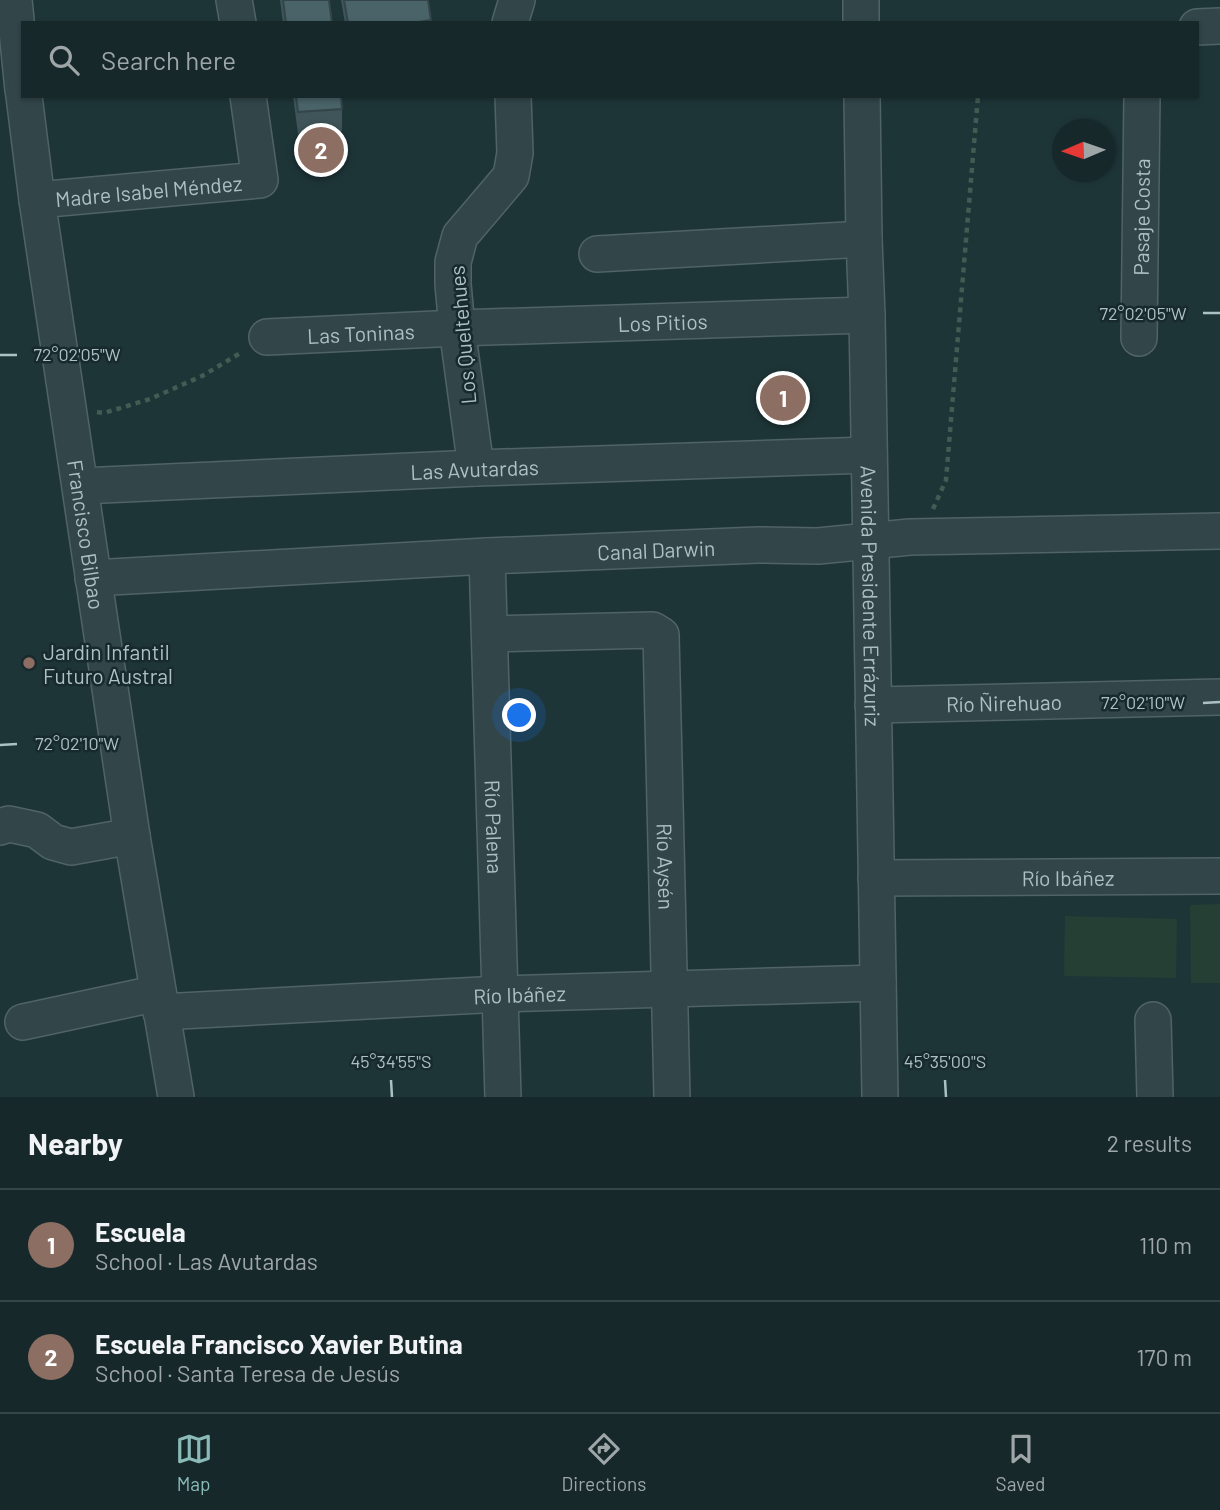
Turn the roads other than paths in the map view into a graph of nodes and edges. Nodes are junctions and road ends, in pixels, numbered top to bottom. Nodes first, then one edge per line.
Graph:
1 (14, 0) edge
2 (234, 0) edge
3 (517, 0) edge
4 (861, 0) edge
5 (238, 21) edge
6 (511, 21) edge
7 (861, 21) edge
8 (1220, 26) edge
9 (1199, 27) edge
10 (21, 69) edge
11 (24, 98) edge
12 (248, 98) edge
13 (513, 98) edge
14 (862, 98) edge
15 (1142, 98) edge
16 (37, 200) junction
17 (864, 240) junction
18 (597, 254) dead end
19 (867, 315) junction
20 (457, 328) junction
21 (267, 337) road end
22 (1139, 338) dead end
23 (869, 455) junction
24 (476, 468) junction
25 (81, 486) junction
26 (1220, 531) edge
27 (871, 540) junction
28 (487, 556) junction
29 (93, 578) junction
30 (490, 635) junction
31 (1220, 697) edge
32 (873, 705) junction
33 (0, 827) edge
34 (132, 836) junction
35 (1220, 876) edge
36 (876, 878) junction
37 (878, 983) junction
38 (669, 989) junction
39 (500, 994) junction
40 (159, 1003) junction
41 (1153, 1020) dead end
42 (23, 1022) dead end
43 (176, 1097) edge
44 (503, 1097) edge
45 (672, 1097) edge
46 (880, 1097) edge
47 (1155, 1097) edge

1 - 10 street
2 - 5 street
3 - 6 street
4 - 7 street
8 - 9 street
11 - 16 street, Francisco Bilbao
12 - 16 street, Madre Isabel Méndez
13 - 20 street, Los Queltehues
14 - 17 street, Avenida Presidente Errázuriz
15 - 22 street, Pasaje Costa
16 - 25 street, Francisco Bilbao
17 - 18 street
17 - 19 street, Avenida Presidente Errázuriz
19 - 20 street, Los Pitios
19 - 23 street, Avenida Presidente Errázuriz
20 - 21 street, Las Toninas
20 - 24 street, Los Queltehues
23 - 24 street, Las Avutardas
23 - 27 street, Avenida Presidente Errázuriz
24 - 25 street, Las Avutardas
25 - 29 street, Francisco Bilbao
26 - 27 street, Canal Darwin
27 - 28 street, Canal Darwin
27 - 32 street, Avenida Presidente Errázuriz
28 - 29 street, Canal Darwin
28 - 30 street, Río Palena
29 - 34 street, Francisco Bilbao
30 - 38 street, Río Aysén
30 - 39 street, Río Palena
31 - 32 street, Río Ñirehuao
32 - 36 street, Avenida Presidente Errázuriz
33 - 34 street
34 - 40 street, Francisco Bilbao
35 - 36 street, Río Ibáñez
36 - 37 street, Avenida Presidente Errázuriz
37 - 38 street, Río Ibáñez
37 - 46 street, Avenida Presidente Errázuriz
38 - 39 street, Río Ibáñez
38 - 45 street, Río Aysén
39 - 40 street, Río Ibáñez
39 - 44 street, Río Palena
40 - 42 street, Río Ibáñez
40 - 43 street, Francisco Bilbao
41 - 47 street

